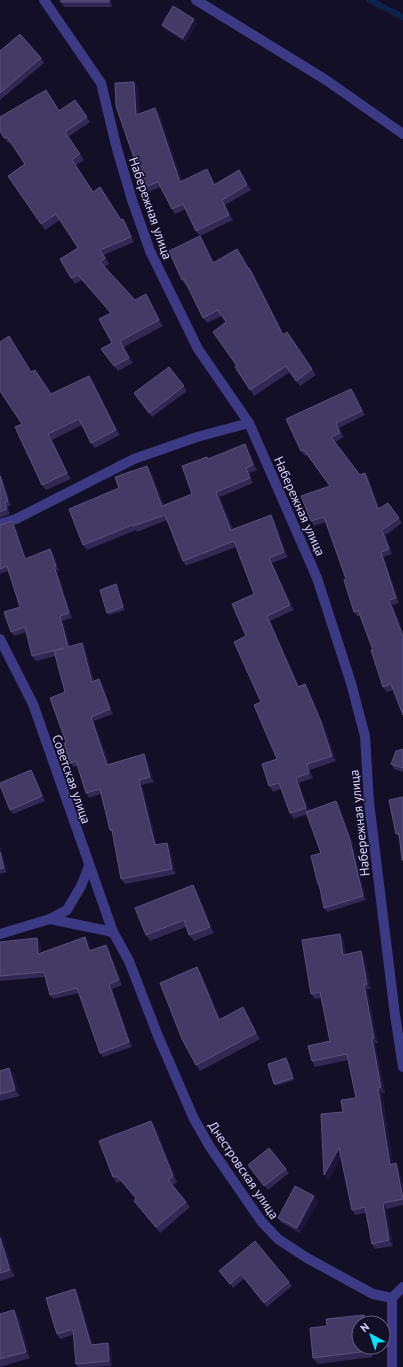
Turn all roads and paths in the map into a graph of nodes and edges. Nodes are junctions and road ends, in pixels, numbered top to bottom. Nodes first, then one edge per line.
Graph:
1 (44, 0) edge
2 (196, 0) edge
3 (403, 134) edge
4 (249, 423) junction
5 (0, 524) edge
6 (0, 639) edge
7 (89, 866) junction
8 (50, 919) junction
9 (113, 932) junction
10 (0, 934) edge
11 (403, 1067) edge
12 (403, 1287) edge
13 (392, 1298) junction
14 (392, 1367) edge

1 - 4 street, Набережная улица
2 - 3 street
4 - 5 street
4 - 11 street, Набережная улица
6 - 7 street, Советская улица
7 - 8 street
7 - 9 street, Советская улица
8 - 9 street
8 - 10 street
9 - 13 street, Днестровская улица
12 - 13 street
13 - 14 street

